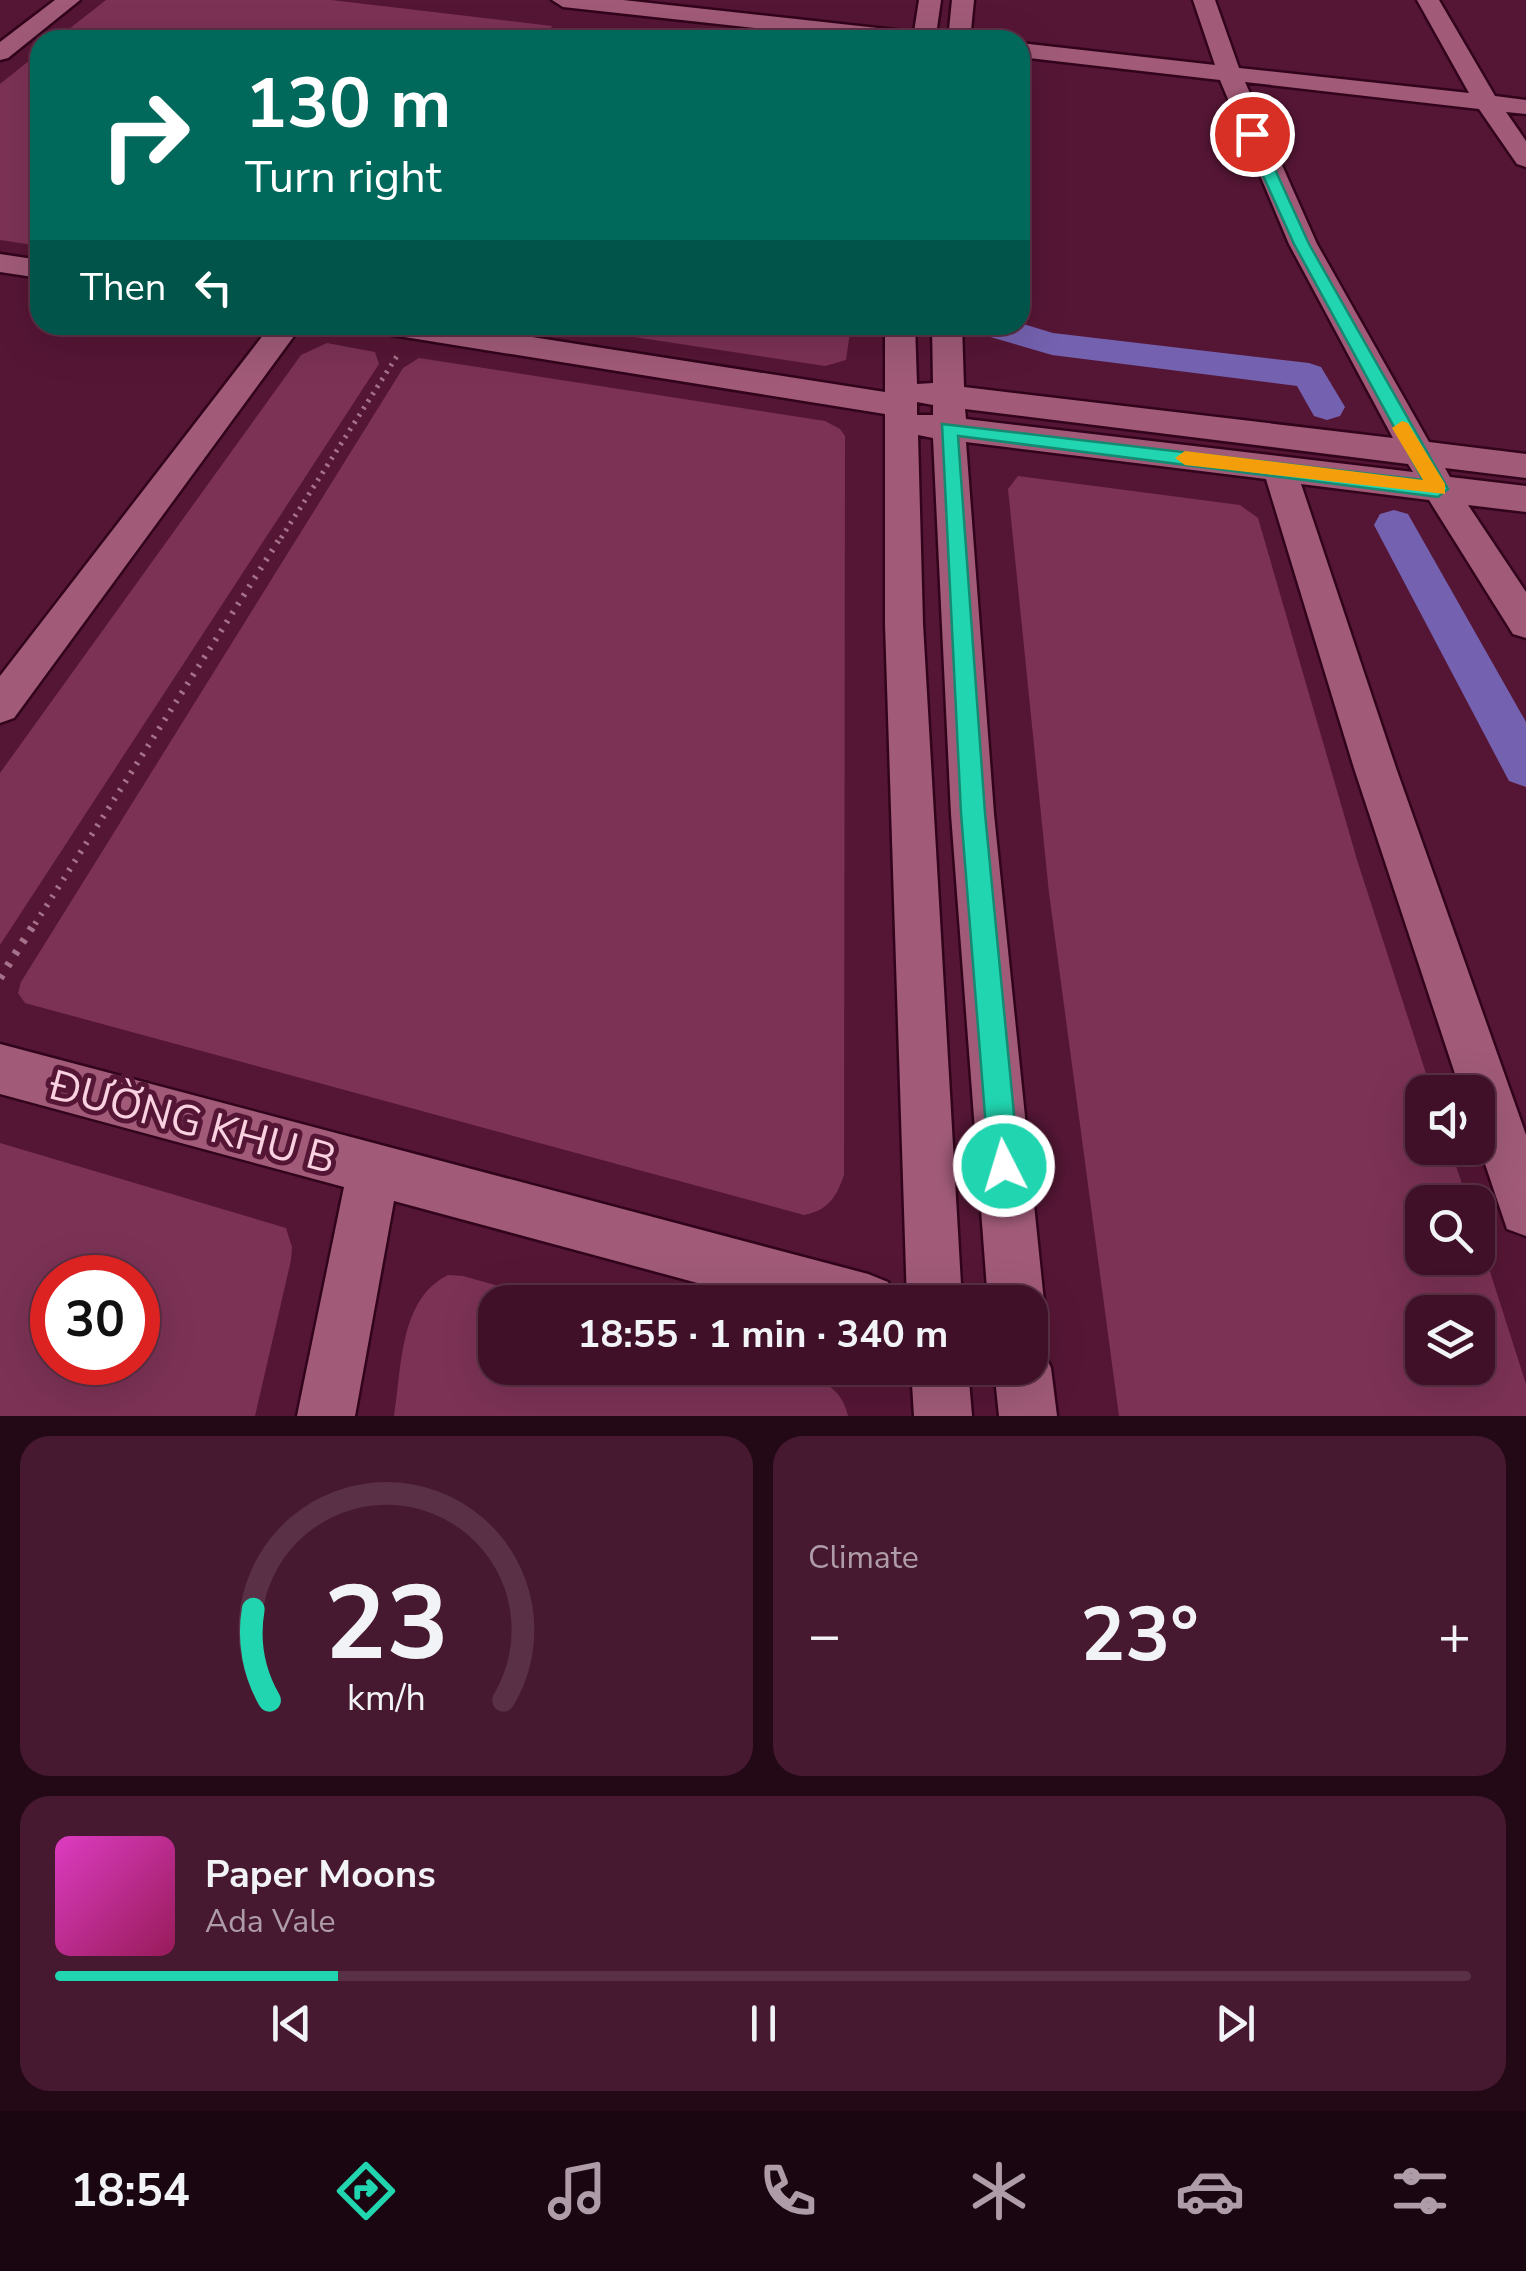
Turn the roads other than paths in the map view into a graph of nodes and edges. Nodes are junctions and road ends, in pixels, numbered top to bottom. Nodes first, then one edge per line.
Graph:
1 (69, 0) edge
2 (563, 0) edge
3 (930, 0) edge
4 (963, 0) edge
5 (1204, 0) edge
6 (1428, 0) edge
7 (834, 30) edge
8 (926, 30) edge
9 (960, 30) edge
10 (1030, 51) edge
11 (0, 53) edge
12 (1227, 73) junction
13 (1487, 103) junction
14 (1526, 107) edge
15 (1526, 158) edge
16 (0, 263) edge
17 (30, 268) edge
18 (279, 335) edge
19 (900, 335) edge
20 (947, 335) edge
21 (398, 336) edge
22 (899, 405) junction
23 (948, 412) junction
24 (1416, 455) junction
25 (1526, 466) edge
26 (1280, 471) junction
27 (1438, 489) junction
28 (1526, 499) edge
29 (1526, 623) edge
30 (0, 706) edge
31 (0, 1069) edge
32 (374, 1170) junction
33 (1526, 1210) edge
34 (804, 1285) edge
35 (934, 1285) edge
36 (1015, 1285) edge
37 (941, 1385) edge
38 (1024, 1385) edge
39 (326, 1416) edge
40 (943, 1416) edge
41 (1028, 1416) edge

1 - 11 street
2 - 7 street
3 - 8 street
4 - 9 street
5 - 12 street
6 - 13 street
10 - 12 street
12 - 13 street
12 - 24 street
13 - 14 street
13 - 15 street
16 - 17 street
18 - 30 street
19 - 22 street
20 - 23 street
21 - 22 street
22 - 23 street
22 - 35 street
23 - 24 street
23 - 26 street
23 - 36 street
24 - 25 street
24 - 27 street
26 - 27 street
26 - 33 street
27 - 28 street
27 - 29 street
31 - 32 street, ĐƯỜNG KHU B
32 - 34 street
32 - 39 street, ĐƯỜNG KHU B
37 - 40 street
38 - 41 street

